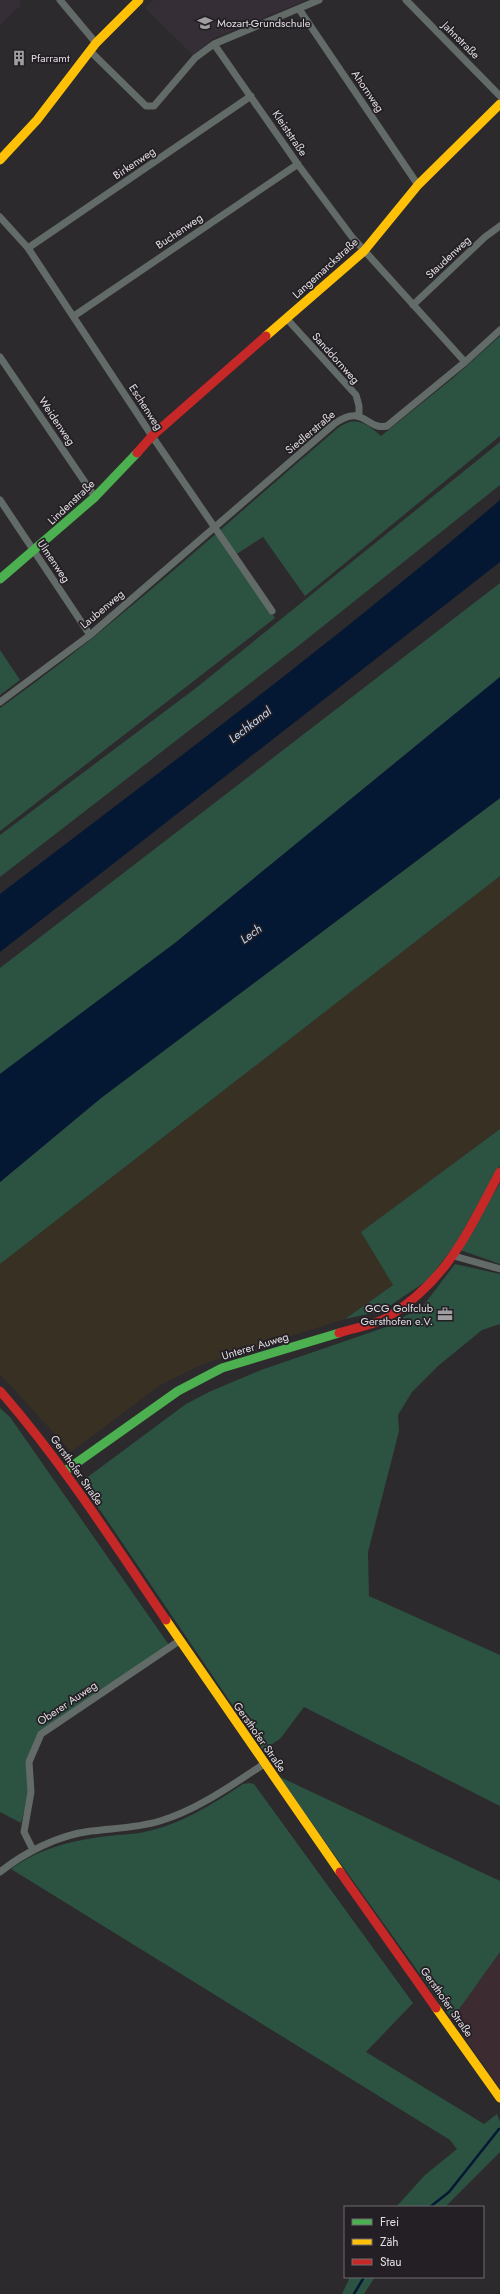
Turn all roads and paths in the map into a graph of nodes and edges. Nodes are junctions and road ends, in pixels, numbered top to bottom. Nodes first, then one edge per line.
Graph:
1 (60, 0) edge
2 (139, 0) edge
3 (319, 0) edge
4 (406, 0) edge
5 (298, 9) junction
6 (96, 43) junction
7 (214, 44) junction
8 (90, 51) junction
9 (252, 96) junction
10 (500, 96) edge
11 (500, 104) edge
12 (0, 160) edge
13 (298, 164) junction
14 (418, 185) junction
15 (0, 217) edge
16 (500, 226) edge
17 (28, 248) junction
18 (364, 251) junction
19 (413, 305) junction
20 (74, 316) junction
21 (287, 319) junction
22 (500, 330) edge
23 (0, 357) edge
24 (465, 362) junction
25 (358, 415) junction
26 (152, 436) junction
27 (95, 497) junction
28 (0, 500) edge
29 (215, 528) junction
30 (34, 551) junction
31 (0, 579) edge
32 (272, 611) dead end
33 (90, 635) junction
34 (0, 702) edge
35 (500, 1172) edge
36 (454, 1256) junction
37 (500, 1269) edge
38 (0, 1391) edge
39 (65, 1471) junction
40 (179, 1640) junction
41 (264, 1764) junction
42 (33, 1850) junction
43 (0, 1872) edge
44 (500, 2098) edge

1 - 6 street
2 - 6 street
3 - 5 street
4 - 10 street, Jahnstraße
5 - 7 street
5 - 14 street, Ahornweg
6 - 8 street
7 - 8 street
7 - 9 street, Kleiststraße
8 - 12 street
9 - 13 street, Kleiststraße
9 - 17 street, Birkenweg
11 - 14 street, Langemarckstraße
13 - 18 street, Kleiststraße
13 - 20 street, Buchenweg
14 - 18 street, Langemarckstraße
15 - 17 street, Eschenweg
16 - 19 street, Staudenweg
17 - 20 street, Eschenweg
18 - 19 street, Kleiststraße
18 - 21 street, Langemarckstraße
19 - 24 street, Kleiststraße
20 - 26 street, Eschenweg
21 - 25 street, Sanddornweg
21 - 26 street, Langemarckstraße
22 - 24 street
23 - 27 street, Weidenweg
24 - 25 street
25 - 29 street, Siedlerstraße
26 - 27 street, Lindenstraße
26 - 29 street, Eschenweg
27 - 30 street, Lindenstraße
28 - 30 street, Ulmenweg
29 - 32 street, Eschenweg
29 - 33 street, Laubenweg
30 - 31 street, Lindenstraße
30 - 33 street, Ulmenweg
33 - 34 street, Laubenweg
35 - 36 street, Unterer Auweg
36 - 37 street
36 - 39 street, Unterer Auweg
38 - 39 street, Gersthofer Straße
39 - 40 street, Gersthofer Straße
40 - 41 street, Gersthofer Straße
40 - 42 street, Oberer Auweg
41 - 42 street
41 - 44 street, Gersthofer Straße
42 - 43 street

